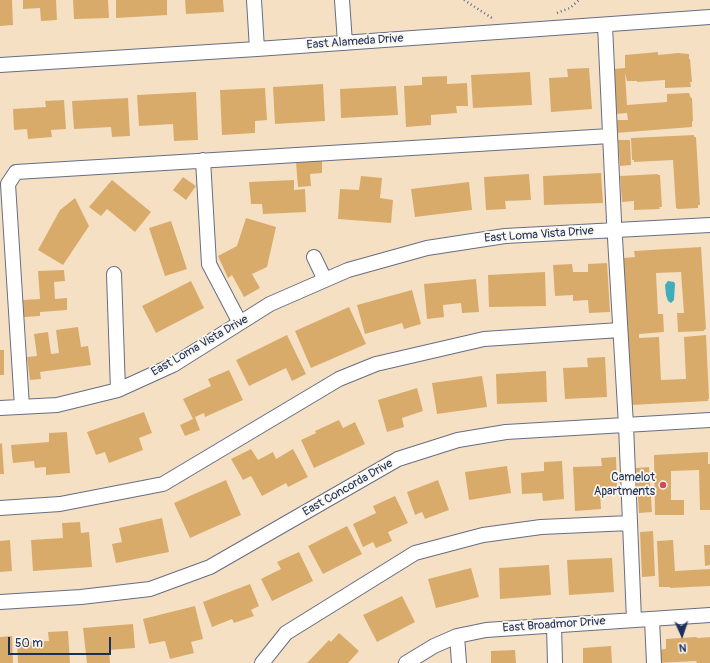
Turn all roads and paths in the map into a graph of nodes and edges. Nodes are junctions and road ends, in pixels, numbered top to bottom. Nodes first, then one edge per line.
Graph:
1 (254, 0) edge
2 (342, 0) edge
3 (464, 0) edge
4 (579, 0) edge
5 (555, 14) dead end
6 (492, 18) dead end
7 (710, 18) edge
8 (605, 25) junction
9 (345, 43) junction
10 (257, 49) junction
11 (0, 65) edge
12 (610, 136) junction
13 (203, 160) junction
14 (710, 225) edge
15 (614, 230) junction
16 (314, 257) dead end
17 (114, 274) dead end
18 (325, 280) junction
19 (240, 323) junction
20 (620, 330) junction
21 (118, 390) junction
22 (22, 407) junction
23 (0, 408) edge
24 (710, 420) edge
25 (626, 425) junction
26 (0, 508) edge
27 (630, 523) junction
28 (0, 602) edge
29 (710, 615) edge
30 (652, 619) junction
31 (634, 620) junction
32 (554, 625) junction
33 (457, 636) junction
34 (262, 663) edge
35 (406, 663) edge
36 (459, 663) edge
37 (555, 663) edge
38 (654, 663) edge

1 - 10 street
2 - 9 street
3 - 6 path
4 - 5 path
7 - 8 street, East Alameda Drive
8 - 9 street, East Alameda Drive
8 - 12 street
9 - 10 street, East Alameda Drive
10 - 11 street, East Alameda Drive
12 - 13 street
12 - 15 street
13 - 19 street
13 - 22 street
14 - 15 street, East Loma Vista Drive
15 - 18 street, East Loma Vista Drive
15 - 20 street
16 - 18 street
17 - 21 street
18 - 19 street, East Loma Vista Drive
19 - 21 street, East Loma Vista Drive
20 - 25 street
20 - 26 street
21 - 22 street, East Loma Vista Drive
22 - 23 street, East Loma Vista Drive
24 - 25 street, East Concorda Drive
25 - 27 street
25 - 28 street, East Concorda Drive
27 - 31 street
27 - 34 street
29 - 30 street, East Broadmor Drive
30 - 31 street, East Broadmor Drive
30 - 38 street
31 - 32 street, East Broadmor Drive
32 - 33 street, East Broadmor Drive
32 - 37 street
33 - 35 street, East Broadmor Drive
33 - 36 street

